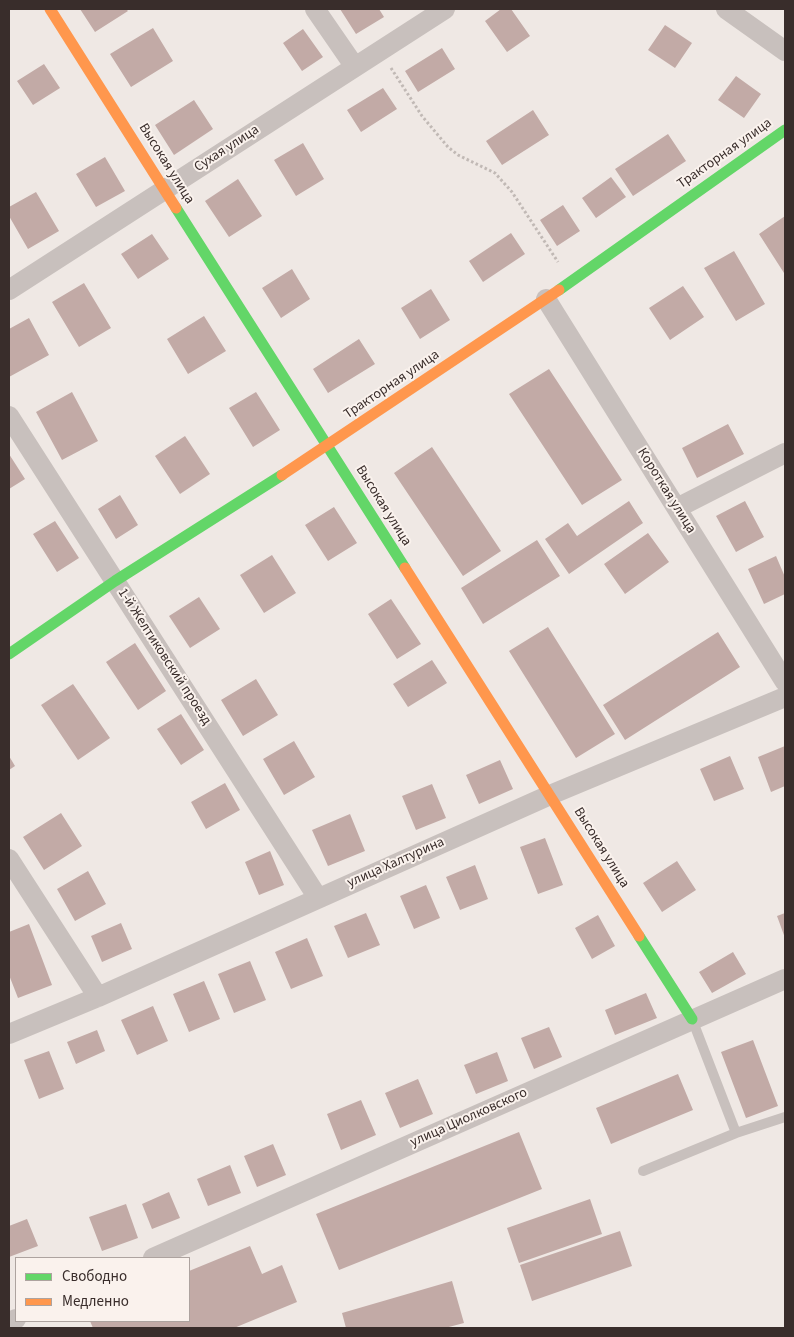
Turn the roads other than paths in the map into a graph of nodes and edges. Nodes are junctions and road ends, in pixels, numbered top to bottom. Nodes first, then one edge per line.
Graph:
1 (50, 9) edge
2 (315, 9) edge
3 (445, 9) edge
4 (726, 9) edge
5 (785, 51) edge
6 (355, 67) junction
7 (785, 130) edge
8 (165, 189) junction
9 (9, 290) edge
10 (546, 299) junction
11 (9, 416) edge
12 (328, 446) junction
13 (785, 453) edge
14 (677, 508) junction
15 (115, 581) junction
16 (9, 654) edge
17 (785, 682) edge
18 (785, 697) edge
19 (550, 796) junction
20 (9, 858) edge
21 (318, 898) junction
22 (785, 979) edge
23 (98, 997) junction
24 (692, 1019) junction
25 (9, 1034) edge
26 (785, 1117) edge
27 (736, 1133) junction
28 (643, 1171) dead end
29 (155, 1257) edge

1 - 8 street, Высокая улица
2 - 6 street
3 - 6 street, Сухая улица
4 - 5 street
6 - 8 street, Сухая улица
7 - 10 street, Тракторная улица
8 - 9 street, Сухая улица
8 - 12 street, Высокая улица
10 - 12 street, Тракторная улица
10 - 14 street, Короткая улица
11 - 15 street, 1-й Желтиковский проезд
12 - 15 street, Тракторная улица
12 - 19 street, Высокая улица
13 - 14 street
14 - 17 street, Короткая улица
15 - 16 street, Тракторная улица
15 - 21 street, 1-й Желтиковский проезд
18 - 19 street, улица Халтурина
19 - 21 street, улица Халтурина
19 - 24 street, Высокая улица
20 - 23 street
21 - 23 street, улица Халтурина
22 - 24 street, улица Циолковского
23 - 25 street, улица Халтурина
24 - 27 lane
24 - 29 street, улица Циолковского
26 - 27 lane
27 - 28 lane

